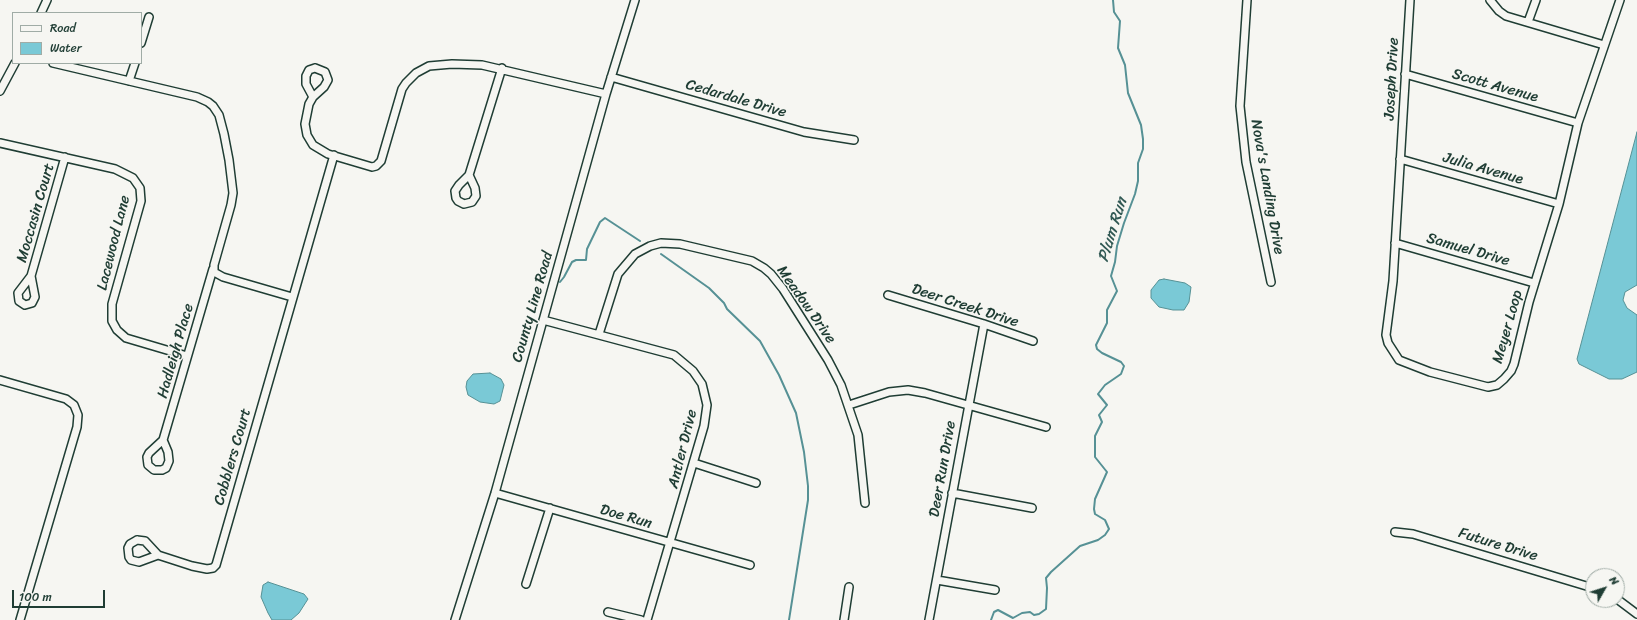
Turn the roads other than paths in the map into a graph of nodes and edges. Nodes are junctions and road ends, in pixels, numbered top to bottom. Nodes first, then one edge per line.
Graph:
1 (47, 0) edge
2 (635, 0) edge
3 (1247, 0) edge
4 (1410, 0) edge
5 (1490, 0) edge
6 (1536, 0) edge
7 (1620, 0) edge
8 (41, 12) edge
9 (149, 17) dead end
10 (1528, 22) junction
11 (142, 40) edge
12 (1604, 45) junction
13 (14, 64) edge
14 (57, 64) edge
15 (135, 64) edge
16 (502, 68) junction
17 (1405, 74) junction
18 (611, 77) junction
19 (129, 81) junction
20 (0, 91) edge
21 (606, 94) junction
22 (313, 97) dead end
23 (1578, 123) junction
24 (854, 140) dead end
25 (0, 143) edge
26 (334, 155) junction
27 (66, 157) junction
28 (1400, 159) junction
29 (469, 175) dead end
30 (1559, 204) junction
31 (1395, 243) junction
32 (213, 269) junction
33 (31, 276) dead end
34 (1271, 282) dead end
35 (1534, 283) junction
36 (888, 295) dead end
37 (292, 297) junction
38 (543, 320) junction
39 (984, 324) junction
40 (599, 334) junction
41 (1033, 342) dead end
42 (187, 356) junction
43 (1, 382) edge
44 (849, 405) junction
45 (968, 405) junction
46 (1046, 427) dead end
47 (163, 440) dead end
48 (694, 463) junction
49 (756, 483) dead end
50 (495, 493) junction
51 (952, 493) junction
52 (865, 503) dead end
53 (550, 508) junction
54 (1032, 508) dead end
55 (1395, 532) dead end
56 (671, 543) junction
57 (158, 555) dead end
58 (750, 565) dead end
59 (937, 580) junction
60 (526, 584) dead end
61 (1585, 585) edge
62 (850, 587) dead end
63 (995, 590) dead end
64 (1625, 605) edge
65 (608, 612) dead end
66 (1637, 614) edge
67 (20, 620) edge
68 (455, 620) edge
69 (642, 620) edge
70 (647, 620) edge
71 (844, 620) edge
72 (929, 620) edge

1 - 8 street
2 - 18 street, County Line Road
3 - 34 street, Nova's Landing Drive
4 - 17 street, Joseph Drive
5 - 10 street
6 - 10 street
7 - 12 street, Meyer Loop
9 - 11 street
10 - 12 street
12 - 23 street, Meyer Loop
13 - 20 street
14 - 19 street, Hadleigh Place
15 - 19 street
16 - 21 street
16 - 26 street
16 - 29 street
17 - 23 street, Scott Avenue
17 - 28 street, Joseph Drive
18 - 21 street, County Line Road
18 - 24 street, Cedardale Drive
19 - 32 street, Hadleigh Place
21 - 38 street, County Line Road
22 - 26 street
23 - 30 street, Meyer Loop
25 - 27 street, Lacewood Lane
26 - 37 street
27 - 33 street, Moccasin Court
27 - 42 street, Lacewood Lane
28 - 30 street, Julia Avenue
28 - 31 street, Meyer Loop
30 - 35 street, Meyer Loop
31 - 35 street, Samuel Drive
31 - 35 street, Meyer Loop
32 - 37 street
32 - 42 street, Hadleigh Place
36 - 39 street, Deer Creek Drive
37 - 57 street, Cobblers Court
38 - 40 street, Antler Drive
38 - 50 street, County Line Road
39 - 41 street, Deer Creek Drive
39 - 45 street, Deer Run Drive
40 - 44 street, Meadow Drive
40 - 48 street, Antler Drive
42 - 47 street, Hadleigh Place
43 - 67 street
44 - 45 street
44 - 52 street, Meadow Drive
45 - 46 street
45 - 51 street, Deer Run Drive
48 - 49 street
48 - 56 street, Antler Drive
50 - 53 street, Doe Run
50 - 68 street, County Line Road
51 - 54 street
51 - 59 street, Deer Run Drive
53 - 56 street, Doe Run
53 - 60 street
55 - 61 street, Future Drive
56 - 58 street, Doe Run
56 - 70 street, Antler Drive
59 - 63 street
59 - 72 street, Deer Run Drive
62 - 71 street
64 - 66 street
65 - 69 street

